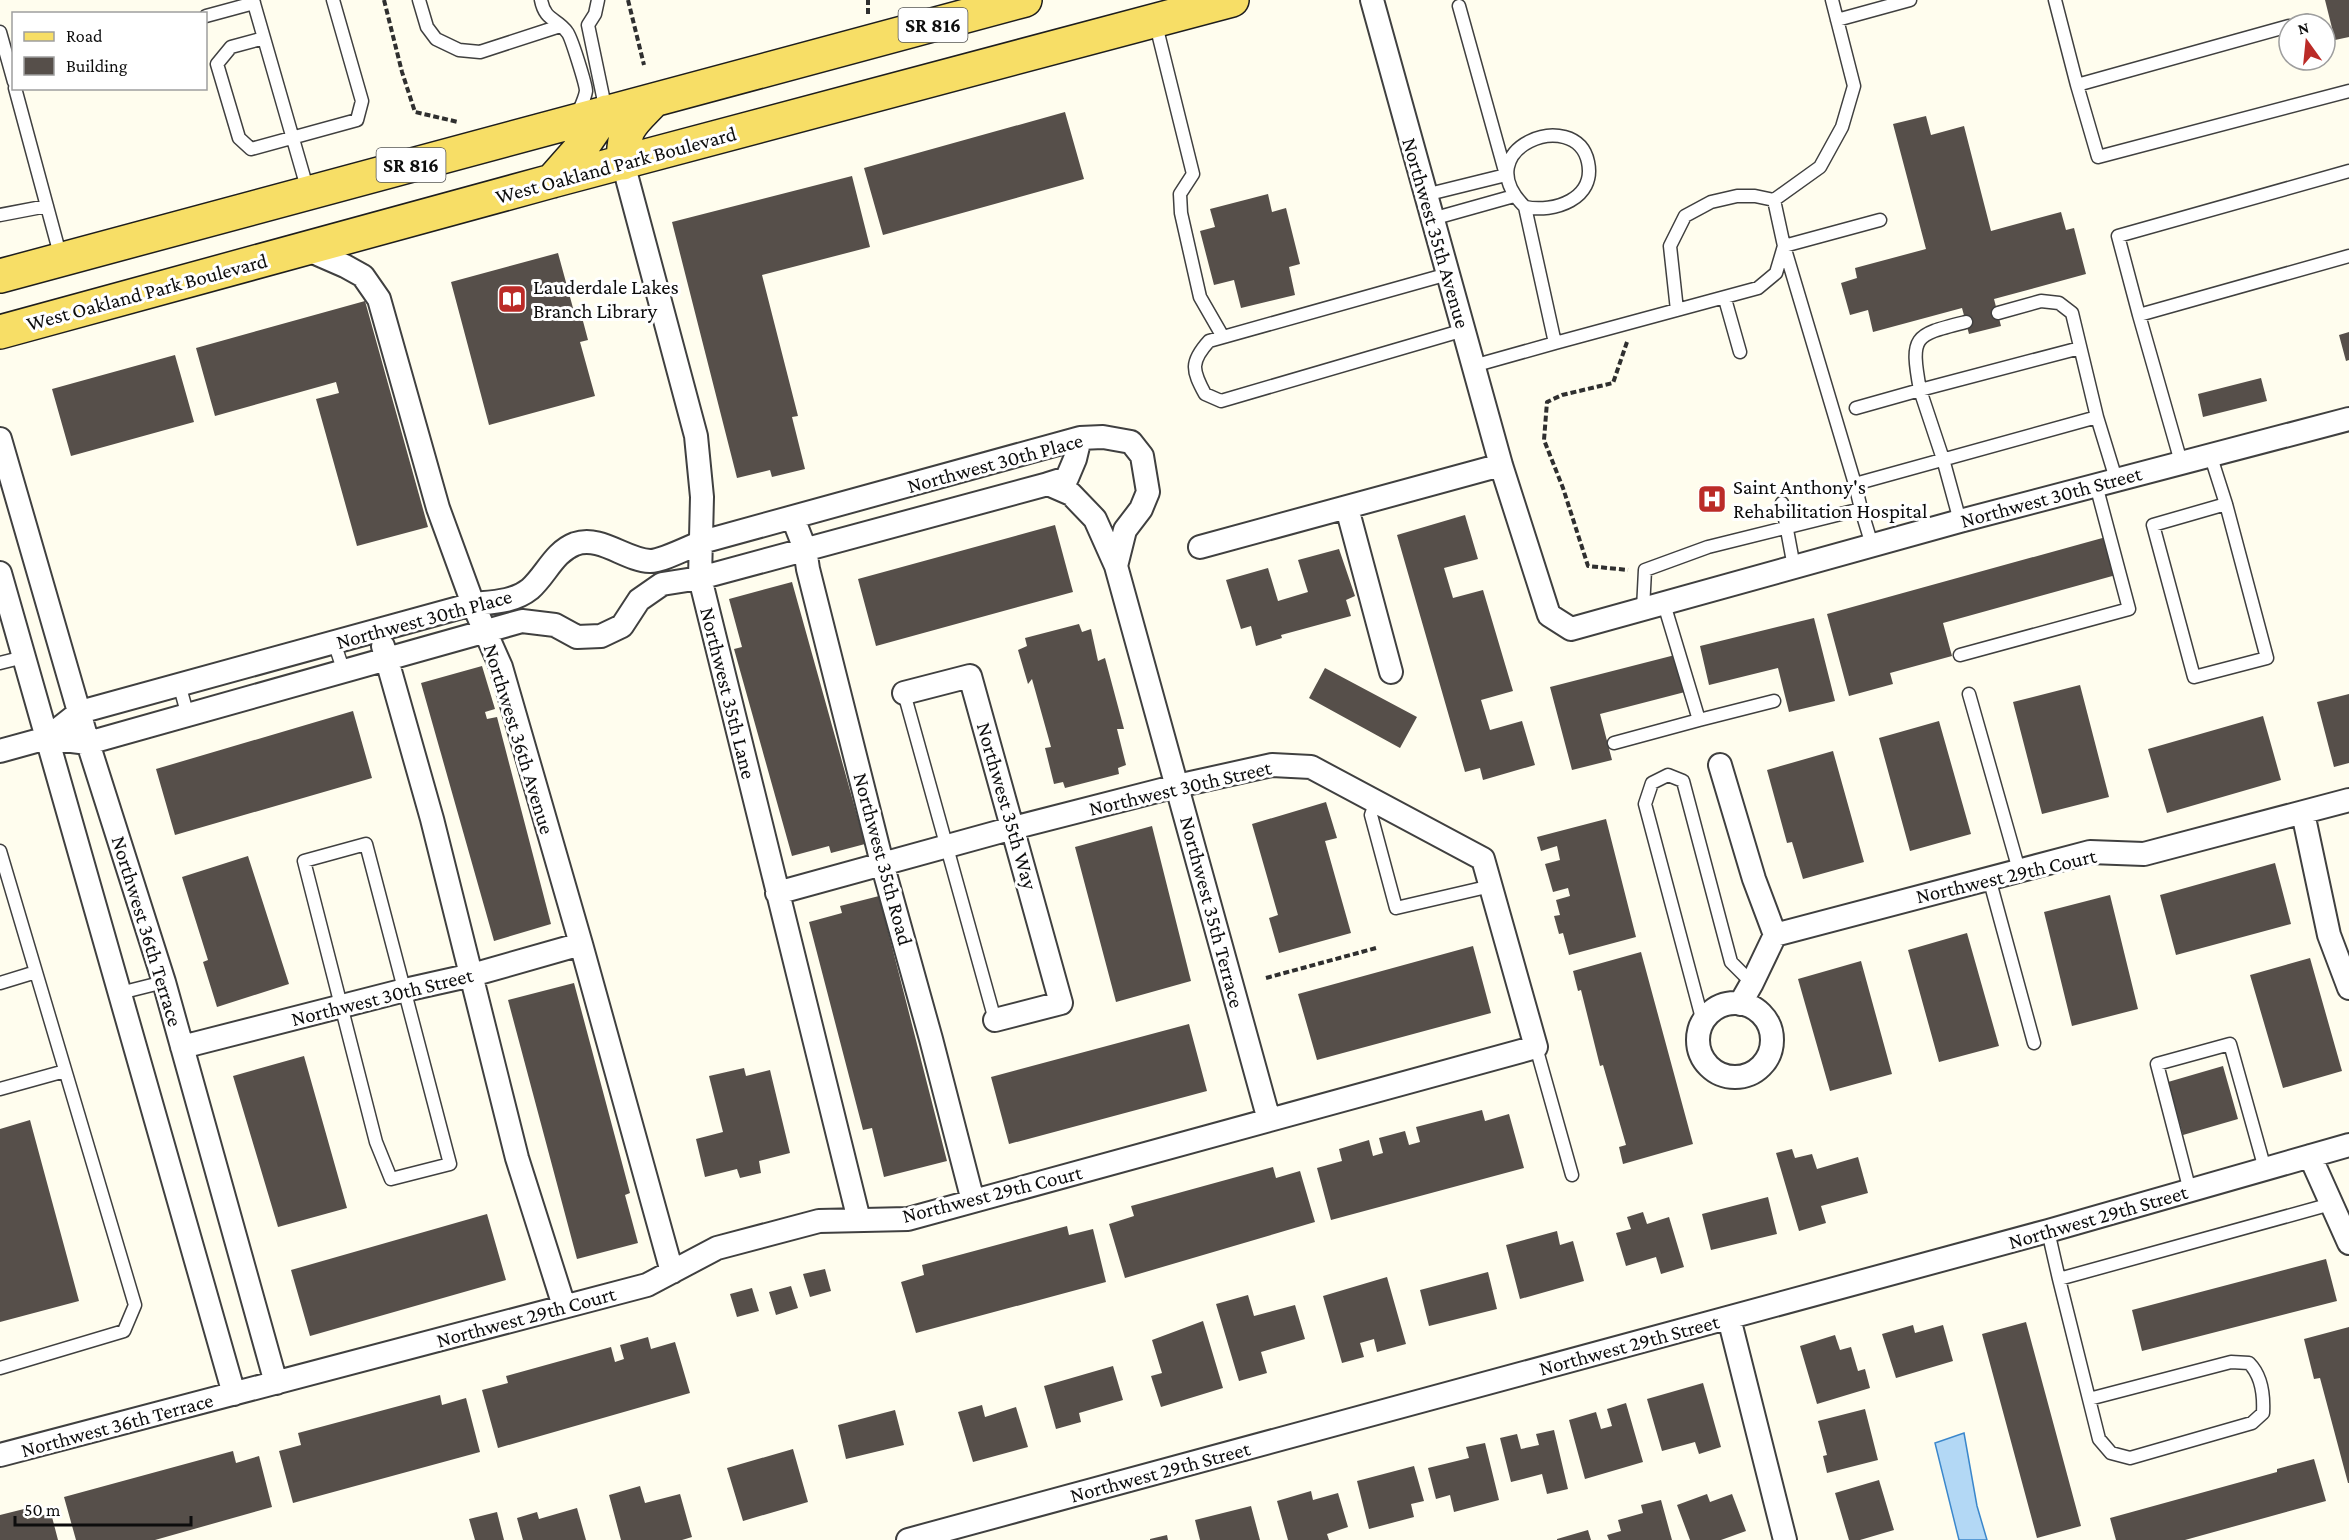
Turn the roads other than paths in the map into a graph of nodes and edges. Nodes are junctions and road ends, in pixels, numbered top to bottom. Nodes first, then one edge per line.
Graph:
1 (333, 0) edge
2 (419, 0) edge
3 (542, 0) edge
4 (598, 0) edge
5 (1025, 0) edge
6 (1233, 0) edge
7 (1372, 0) edge
8 (1832, 0) edge
9 (1910, 0) edge
10 (2055, 0) edge
11 (254, 1) edge
12 (1460, 6) dead end
13 (1163, 11) edge
14 (207, 16) edge
15 (1838, 20) junction
16 (560, 26) junction
17 (2277, 29) edge
18 (0, 32) edge
19 (264, 38) junction
20 (9, 73) edge
21 (2077, 85) junction
22 (16, 90) edge
23 (2349, 91) edge
24 (654, 100) junction
25 (606, 112) junction
26 (575, 121) junction
27 (292, 138) junction
28 (622, 163) junction
29 (2349, 171) edge
30 (1506, 175) junction
31 (552, 181) junction
32 (309, 192) junction
33 (1425, 195) junction
34 (1514, 196) junction
35 (1774, 200) junction
36 (47, 206) junction
37 (1525, 207) junction
38 (0, 215) edge
39 (1432, 219) junction
40 (1880, 220) dead end
41 (1784, 246) junction
42 (306, 249) junction
43 (2349, 256) edge
44 (61, 260) junction
45 (1448, 274) junction
46 (0, 276) edge
47 (1725, 298) junction
48 (1677, 310) junction
49 (1998, 313) dead end
50 (2139, 315) junction
51 (1966, 322) dead end
52 (1464, 330) junction
53 (0, 332) edge
54 (1223, 337) junction
55 (1555, 343) junction
56 (2080, 348) junction
57 (1740, 352) dead end
58 (1473, 366) junction
59 (1920, 390) junction
60 (1856, 408) dead end
61 (2097, 417) junction
62 (2349, 419) edge
63 (1080, 438) junction
64 (0, 439) edge
65 (2210, 454) junction
66 (1943, 459) junction
67 (2181, 462) junction
68 (1501, 465) junction
69 (2106, 482) junction
70 (1048, 484) junction
71 (1855, 484) junction
72 (1782, 503) dead end
73 (2226, 504) junction
74 (1347, 508) junction
75 (1861, 509) junction
76 (793, 518) junction
77 (1960, 521) junction
78 (1788, 528) junction
79 (702, 542) junction
80 (1872, 545) junction
81 (1200, 547) dead end
82 (805, 549) junction
83 (1116, 566) junction
84 (1794, 567) junction
85 (0, 573) edge
86 (700, 578) junction
87 (473, 604) junction
88 (1654, 606) junction
89 (1549, 615) joint
90 (378, 630) junction
91 (485, 632) junction
92 (334, 642) junction
93 (1960, 655) dead end
94 (24, 657) junction
95 (386, 660) junction
96 (0, 663) edge
97 (344, 672) junction
98 (1391, 672) dead end
99 (179, 684) junction
100 (904, 693) joint
101 (1969, 694) dead end
102 (1774, 701) dead end
103 (80, 712) junction
104 (188, 716) junction
105 (1699, 720) junction
106 (47, 738) junction
107 (88, 743) junction
108 (1614, 743) dead end
109 (0, 751) edge
110 (1720, 765) dead end
111 (1177, 786) junction
112 (2349, 800) edge
113 (1376, 801) junction
114 (2303, 813) junction
115 (1013, 828) junction
116 (947, 846) junction
117 (0, 851) edge
118 (882, 863) junction
119 (2019, 870) junction
120 (1989, 878) junction
121 (1491, 886) junction
122 (777, 893) junction
123 (1775, 935) junction
124 (581, 944) junction
125 (36, 972) junction
126 (472, 975) junction
127 (164, 982) junction
128 (0, 983) edge
129 (1752, 983) junction
130 (2349, 988) edge
131 (405, 990) junction
132 (120, 993) junction
133 (1740, 1004) junction
134 (342, 1006) junction
135 (995, 1020) joint
136 (1703, 1022) junction
137 (2034, 1043) dead end
138 (182, 1047) junction
139 (1536, 1047) junction
140 (65, 1071) junction
141 (0, 1089) edge
142 (1269, 1120) junction
143 (2349, 1145) edge
144 (2310, 1156) junction
145 (2265, 1169) junction
146 (1572, 1175) dead end
147 (2190, 1191) junction
148 (973, 1201) junction
149 (2331, 1204) junction
150 (859, 1220) junction
151 (2048, 1232) junction
152 (2349, 1243) edge
153 (672, 1272) junction
154 (2059, 1279) junction
155 (564, 1306) junction
156 (1729, 1318) junction
157 (0, 1368) edge
158 (276, 1383) junction
159 (234, 1394) junction
160 (2089, 1399) junction
161 (0, 1455) edge
162 (948, 1535) edge
163 (908, 1540) edge
164 (1785, 1540) edge

1 - 27 lane
2 - 16 lane
3 - 16 lane
4 - 25 lane
5 - 24 main road, SR 816
6 - 13 main road, West Oakland Park Boulevard / SR 816
7 - 33 street, Northwest 35th Avenue
8 - 15 lane
9 - 15 lane
10 - 21 lane
11 - 14 lane
11 - 19 lane
12 - 30 lane
13 - 28 main road, West Oakland Park Boulevard / SR 816
13 - 54 lane
15 - 35 lane
16 - 26 lane
17 - 21 lane
18 - 20 lane
19 - 27 lane
19 - 27 lane
21 - 23 lane
22 - 36 lane
24 - 25 main road, SR 816
24 - 28 main road
25 - 26 main road, SR 816
25 - 31 main road
26 - 32 main road, SR 816
27 - 32 lane
28 - 31 main road, West Oakland Park Boulevard / SR 816
28 - 79 street, Northwest 35th Lane
29 - 50 lane
30 - 33 lane
30 - 34 lane
30 - 37 lane
31 - 42 main road, West Oakland Park Boulevard / SR 816
32 - 44 main road, SR 816
33 - 39 street, Northwest 35th Avenue
34 - 37 lane
34 - 39 lane
35 - 41 lane
35 - 48 lane
36 - 38 lane
36 - 44 lane
37 - 55 lane
39 - 45 street, Northwest 35th Avenue
40 - 41 lane
41 - 47 lane
41 - 71 lane
42 - 53 main road, West Oakland Park Boulevard / SR 816
42 - 87 street, Northwest 36th Avenue
43 - 50 lane
44 - 46 main road, SR 816
45 - 52 street, Northwest 35th Avenue
45 - 54 lane
47 - 48 lane
47 - 57 lane
48 - 55 lane
49 - 56 lane
50 - 67 lane
51 - 59 lane
52 - 54 lane
52 - 58 street, Northwest 35th Avenue
55 - 58 lane
56 - 59 lane
56 - 61 lane
58 - 68 street, Northwest 35th Avenue
59 - 60 lane
59 - 66 lane
61 - 66 lane
61 - 69 lane
62 - 65 street, Northwest 30th Street
63 - 70 street
63 - 76 street, Northwest 30th Place
63 - 83 street, Northwest 30th Place
64 - 103 street, Northwest 36th Terrace
65 - 67 street, Northwest 30th Street
65 - 73 lane
66 - 71 lane
66 - 77 lane
67 - 69 street, Northwest 30th Street
68 - 74 street
68 - 89 street, Northwest 35th Avenue
69 - 77 street, Northwest 30th Street
69 - 93 lane
70 - 82 street, Northwest 30th Place
70 - 83 street, Northwest 30th Place
71 - 75 lane
72 - 78 lane
73 - 73 lane
74 - 81 street
74 - 98 street
75 - 78 lane
75 - 80 lane
76 - 79 street, Northwest 30th Place
76 - 82 street, Northwest 35th Road
77 - 80 street, Northwest 30th Street
78 - 84 lane
78 - 88 lane
79 - 86 street, Northwest 35th Lane
79 - 87 street, Northwest 30th Place
80 - 84 street, Northwest 30th Street
82 - 86 street, Northwest 30th Place
82 - 118 street, Northwest 35th Road
83 - 111 street, Northwest 35th Terrace
84 - 88 street, Northwest 30th Street
85 - 94 street, Northwest 36th Terrace
86 - 91 street, Northwest 30th Place
86 - 122 street, Northwest 35th Lane
87 - 90 street, Northwest 30th Place
87 - 91 street, Northwest 36th Avenue
88 - 89 street, Northwest 30th Street
88 - 105 lane
90 - 92 street, Northwest 30th Place
90 - 95 street
91 - 95 street, Northwest 30th Place
91 - 124 street, Northwest 36th Avenue
92 - 97 lane
92 - 99 street, Northwest 30th Place
94 - 96 lane
94 - 106 street, Northwest 36th Terrace
95 - 97 street, Northwest 30th Place
95 - 126 street
97 - 104 street, Northwest 30th Place
99 - 103 street, Northwest 30th Place
99 - 104 lane
100 - 115 street, Northwest 35th Way
100 - 116 lane
101 - 119 lane
102 - 105 lane
103 - 106 street, Northwest 30th Place
103 - 107 street, Northwest 36th Terrace
104 - 107 street, Northwest 30th Place
105 - 108 lane
106 - 107 street, Northwest 30th Place
106 - 109 street
106 - 132 street, Northwest 36th Terrace
107 - 127 street, Northwest 36th Terrace
110 - 123 street
111 - 113 street, Northwest 30th Street
111 - 115 street, Northwest 30th Street
111 - 142 street, Northwest 35th Terrace
112 - 114 street, Northwest 29th Court
113 - 121 street, Northwest 30th Street
113 - 121 lane
114 - 119 street, Northwest 29th Court
114 - 130 street
115 - 116 street, Northwest 30th Street
115 - 135 street, Northwest 35th Way
116 - 118 street, Northwest 30th Street
116 - 135 lane
117 - 125 lane
118 - 122 street, Northwest 30th Street
118 - 148 street, Northwest 35th Road
119 - 120 street, Northwest 29th Court
120 - 123 street, Northwest 29th Court
120 - 137 lane
121 - 139 street, Northwest 30th Street
122 - 150 street, Northwest 35th Lane
123 - 129 street
124 - 126 street, Northwest 30th Street
124 - 153 street, Northwest 36th Avenue
125 - 128 lane
125 - 140 lane
126 - 131 street, Northwest 30th Street
126 - 155 street
127 - 132 lane
127 - 138 street, Northwest 36th Terrace
129 - 133 street
129 - 136 lane
131 - 134 street, Northwest 30th Street
131 - 134 lane
131 - 134 lane
132 - 159 street, Northwest 36th Terrace
133 - 136 street
133 - 136 street
134 - 138 street, Northwest 30th Street
138 - 158 street, Northwest 36th Terrace
139 - 142 street, Northwest 29th Court
139 - 146 lane
140 - 141 lane
140 - 157 lane
142 - 148 street, Northwest 29th Court
143 - 144 street, Northwest 29th Street
144 - 145 street, Northwest 29th Street
144 - 149 street
145 - 147 street, Northwest 29th Street
145 - 147 lane
147 - 151 street, Northwest 29th Street
148 - 150 street, Northwest 29th Court
149 - 152 street
149 - 154 lane
150 - 153 street, Northwest 29th Court
151 - 154 lane
151 - 156 street, Northwest 29th Street
153 - 155 street, Northwest 29th Court
154 - 160 lane
155 - 158 street, Northwest 29th Court
156 - 162 street, Northwest 29th Street
156 - 164 street
158 - 159 street, Northwest 36th Terrace
159 - 161 street, Northwest 36th Terrace
160 - 160 lane
162 - 163 street, Northwest 29th Street

